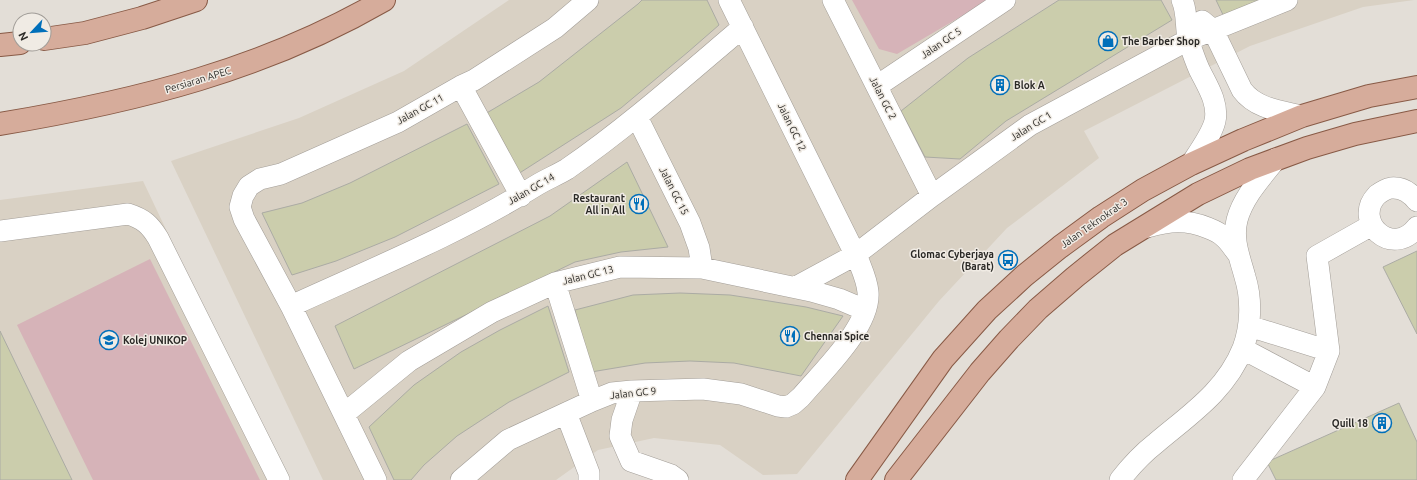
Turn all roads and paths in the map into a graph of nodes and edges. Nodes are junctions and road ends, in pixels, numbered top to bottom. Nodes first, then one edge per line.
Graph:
1 (196, 0) edge
2 (384, 0) edge
3 (588, 0) edge
4 (729, 0) edge
5 (833, 0) edge
6 (1005, 0) edge
7 (1287, 0) edge
8 (1183, 3) edge
9 (743, 27) junction
10 (1213, 30) junction
11 (52, 38) edge
12 (1188, 40) junction
13 (12, 43) edge
14 (0, 45) edge
15 (461, 86) junction
16 (877, 86) junction
17 (1417, 87) edge
18 (1302, 116) junction
19 (637, 117) junction
20 (1417, 121) edge
21 (0, 124) edge
22 (1276, 159) junction
23 (1191, 164) junction
24 (521, 196) junction
25 (932, 196) junction
26 (1417, 201) edge
27 (1372, 225) junction
28 (1417, 227) edge
29 (1144, 228) junction
30 (0, 231) edge
31 (1238, 254) junction
32 (855, 255) junction
33 (702, 268) junction
34 (554, 283) junction
35 (796, 288) junction
36 (291, 306) junction
37 (865, 310) junction
38 (1249, 326) junction
39 (1243, 349) junction
40 (1329, 351) junction
41 (1315, 387) junction
42 (632, 391) junction
43 (592, 401) junction
44 (566, 413) junction
45 (344, 414) junction
46 (279, 480) edge
47 (376, 480) edge
48 (461, 480) edge
49 (589, 480) edge
50 (678, 480) edge
51 (857, 480) edge
52 (896, 480) edge
53 (1120, 480) edge
54 (1243, 480) edge

1 - 11 main road
2 - 21 main road, Persiaran APEC
3 - 15 street, Jalan GC 11
4 - 9 street, Jalan GC 12
5 - 16 street, Jalan GC 2
6 - 16 street, Jalan GC 5
7 - 10 street, Jalan GC 1
8 - 10 street
8 - 12 street
9 - 19 street, Jalan GC 14
9 - 32 street, Jalan GC 12
10 - 12 street, Jalan GC 1
10 - 18 street
12 - 23 street
12 - 25 street, Jalan GC 1
13 - 14 main road
15 - 24 street
15 - 36 street, Jalan GC 11
16 - 25 street, Jalan GC 2
17 - 18 main road, Jalan Teknokrat 3
18 - 23 main road, Jalan Teknokrat 3
19 - 24 street, Jalan GC 14
19 - 33 street, Jalan GC 15
20 - 22 main road
22 - 29 main road
22 - 31 street
23 - 51 main road, Jalan Teknokrat 3
24 - 36 street, Jalan GC 14
25 - 32 street, Jalan GC 1
26 - 27 street
27 - 28 street
27 - 40 street
29 - 31 street
29 - 52 main road
30 - 46 street
31 - 38 street
32 - 35 street, Jalan GC 1
32 - 37 street, Jalan GC 12
33 - 34 street, Jalan GC 13
33 - 35 street, Jalan GC 13
34 - 43 street
34 - 45 street, Jalan GC 13
35 - 37 street, Jalan GC 13
36 - 45 street
37 - 42 street, Jalan GC 9
38 - 39 street
38 - 40 street
39 - 41 street
39 - 53 street
40 - 41 street
41 - 54 street
42 - 43 street, Jalan GC 9
42 - 50 street
43 - 44 street, Jalan GC 9
44 - 48 street, Jalan GC 9
44 - 49 street
45 - 47 street

